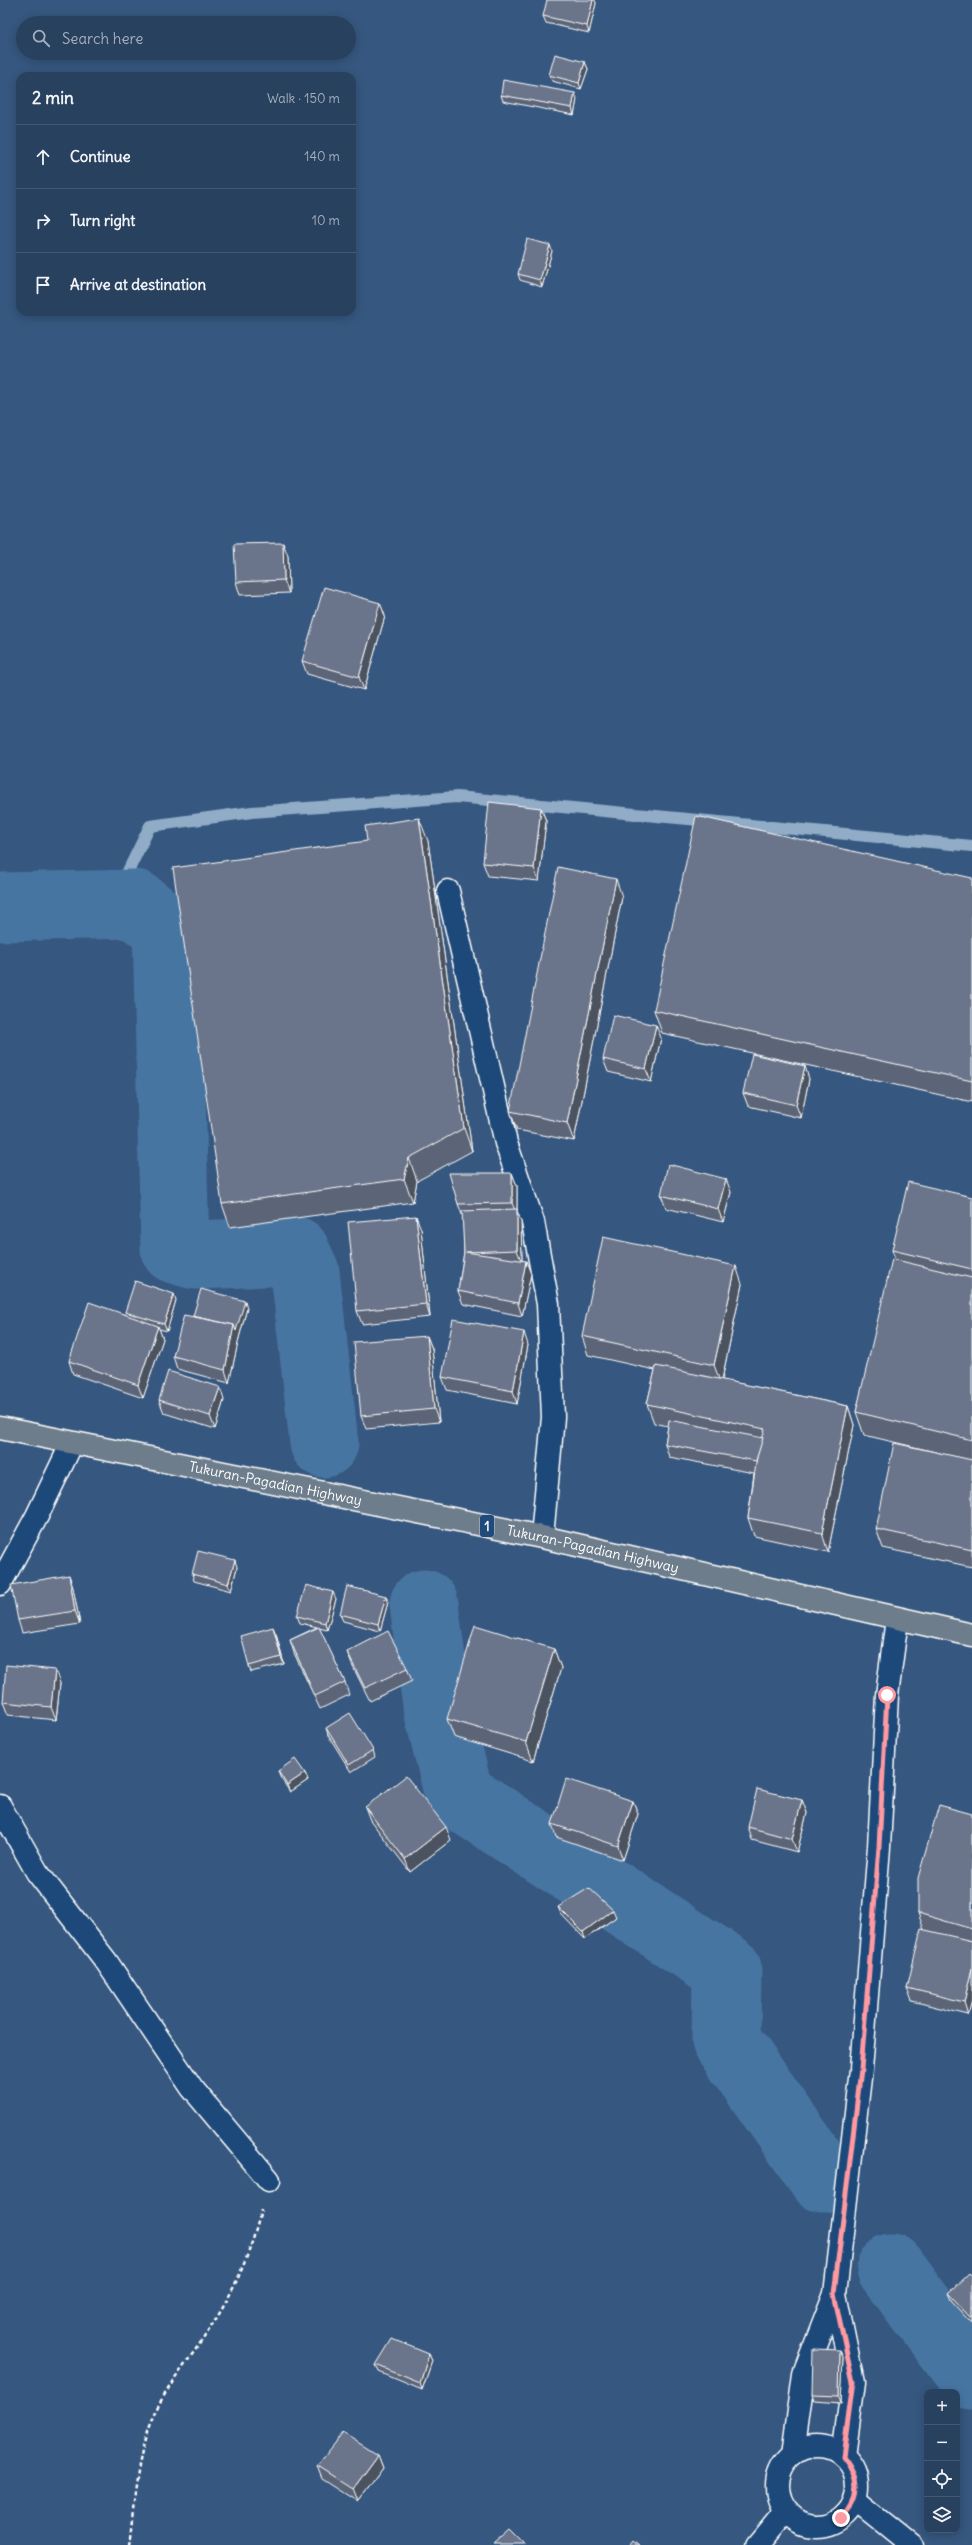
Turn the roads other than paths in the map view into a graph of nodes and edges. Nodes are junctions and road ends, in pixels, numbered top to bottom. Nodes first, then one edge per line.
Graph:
1 (448, 891) dead end
2 (0, 1428) edge
3 (72, 1443) junction
4 (542, 1537) junction
5 (0, 1584) edge
6 (896, 1619) junction
7 (972, 1635) edge
8 (0, 1806) edge
9 (269, 2180) road end
10 (834, 2294) junction
11 (793, 2454) junction
12 (843, 2456) junction
13 (855, 2500) junction
14 (786, 2511) junction
15 (757, 2545) edge
16 (911, 2545) edge

1 - 4 street
2 - 3 highway, Tukuran-Pagadian Highway / 1
3 - 4 highway, Tukuran-Pagadian Highway / 1
3 - 5 street
4 - 6 highway, Tukuran-Pagadian Highway / 1
6 - 7 highway, Tukuran-Pagadian Highway / 1
6 - 10 street
8 - 9 street
10 - 11 street
10 - 12 street
11 - 12 street
11 - 14 street
12 - 13 street
13 - 14 street
13 - 16 street
14 - 15 street

